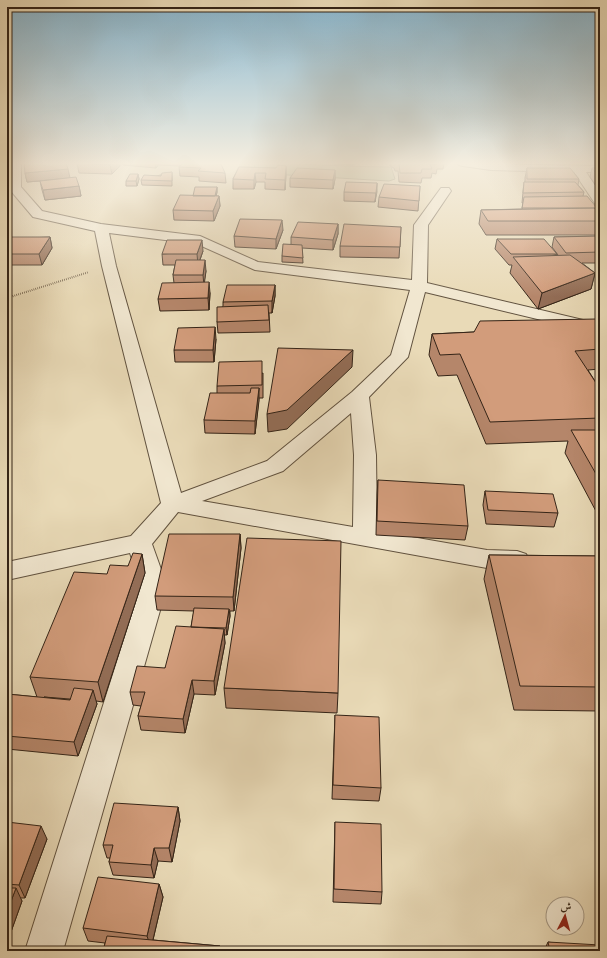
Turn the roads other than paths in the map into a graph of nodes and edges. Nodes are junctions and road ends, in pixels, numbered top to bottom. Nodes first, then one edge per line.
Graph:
1 (32, 208) edge
2 (433, 208) edge
3 (101, 228) junction
4 (418, 286) junction
5 (600, 329) edge
6 (359, 396) junction
7 (173, 504) junction
8 (365, 538) junction
9 (139, 543) junction
10 (540, 560) edge
11 (7, 571) edge
12 (44, 951) edge

1 - 3 street
2 - 4 street
3 - 4 street
3 - 7 street
4 - 5 street
4 - 6 street
6 - 7 street
6 - 8 street
7 - 8 street
7 - 9 street
8 - 10 street
9 - 11 street
9 - 12 street

